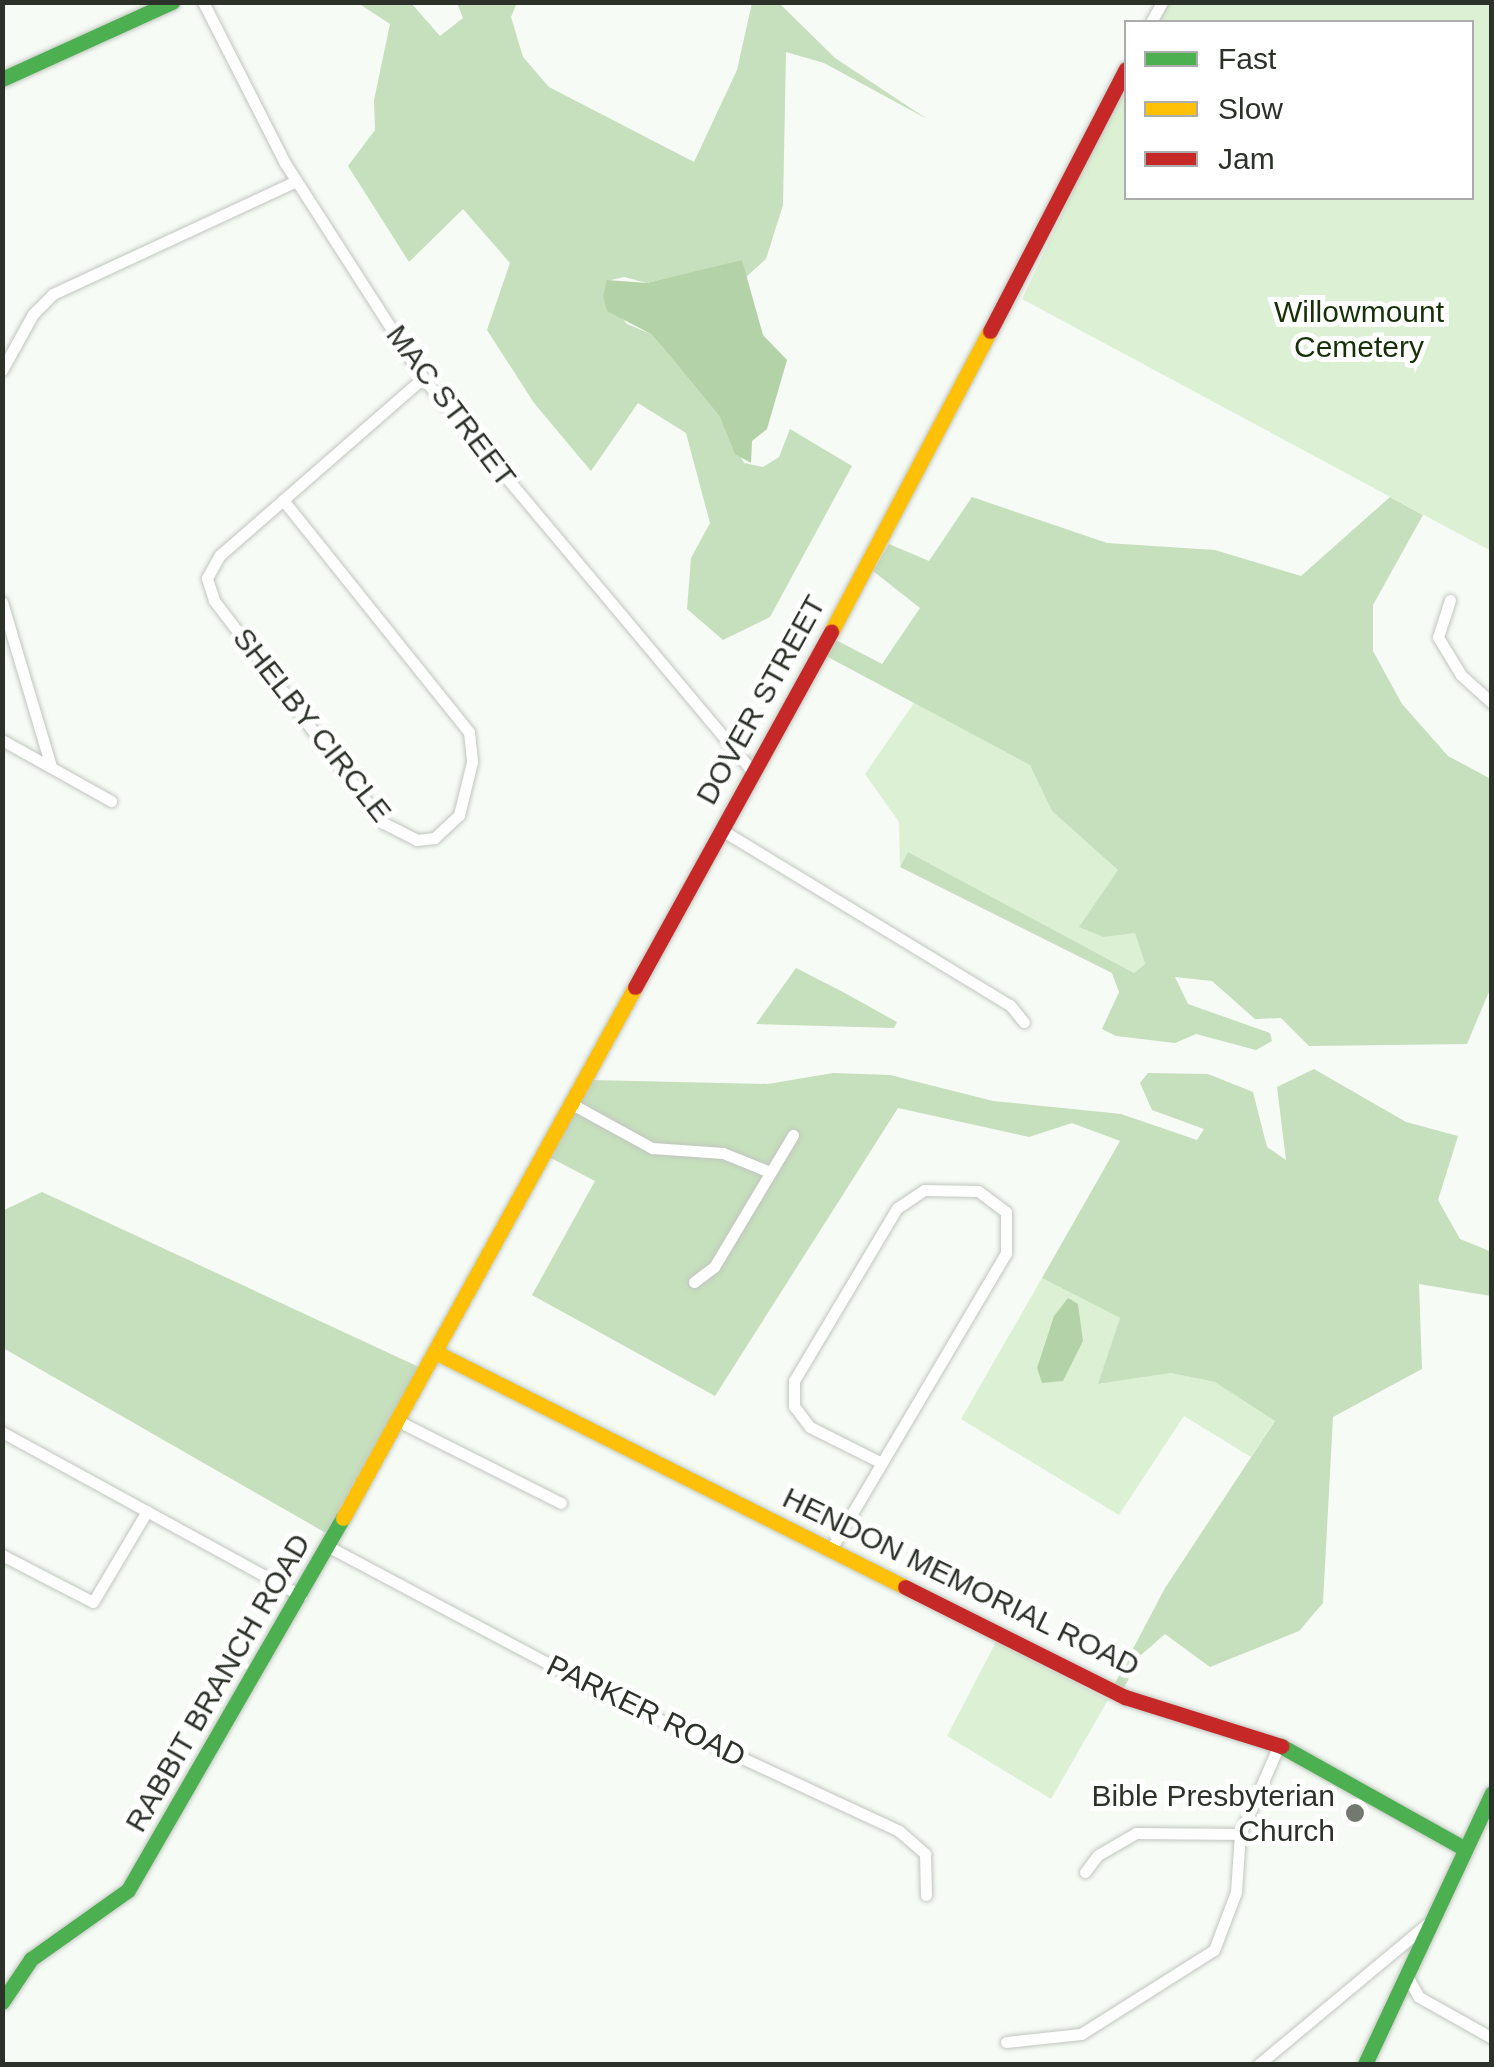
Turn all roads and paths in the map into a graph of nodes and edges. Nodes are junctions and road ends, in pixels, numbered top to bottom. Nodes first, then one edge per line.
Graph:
1 (172, 2) edge
2 (203, 2) edge
3 (1124, 73) edge
4 (2, 79) edge
5 (296, 181) junction
6 (2, 370) edge
7 (423, 378) junction
8 (284, 500) junction
9 (1450, 600) dead end
10 (2, 602) edge
11 (1492, 703) edge
12 (2, 740) edge
13 (51, 766) junction
14 (753, 772) junction
15 (111, 802) dead end
16 (720, 830) junction
17 (1024, 1022) dead end
18 (570, 1103) junction
19 (793, 1134) dead end
20 (770, 1172) junction
21 (694, 1282) dead end
22 (436, 1353) junction
23 (400, 1422) junction
24 (2, 1432) edge
25 (882, 1463) junction
26 (560, 1503) dead end
27 (147, 1511) junction
28 (330, 1547) junction
29 (831, 1549) junction
30 (2, 1555) edge
31 (302, 1596) junction
32 (1279, 1745) junction
33 (1492, 1792) edge
34 (1240, 1834) junction
35 (1465, 1849) junction
36 (1085, 1872) dead end
37 (926, 1896) dead end
38 (1426, 1924) junction
39 (1405, 1972) junction
40 (2, 2002) edge
41 (1491, 2038) edge
42 (1006, 2042) dead end
43 (1259, 2064) edge
44 (1365, 2064) edge

1 - 4 street
2 - 5 street, MAC STREET
3 - 14 street, DOVER STREET
5 - 6 street
5 - 7 street, MAC STREET
7 - 8 street, SHELBY CIRCLE
7 - 14 street, MAC STREET
8 - 8 street, SHELBY CIRCLE
9 - 11 street
10 - 13 street
12 - 13 street
13 - 15 street
14 - 16 street, DOVER STREET
16 - 17 street
16 - 18 street, DOVER STREET
18 - 20 street
18 - 22 street, DOVER STREET
19 - 20 street
20 - 21 street
22 - 23 street, RABBIT BRANCH ROAD
22 - 29 street, HENDON MEMORIAL ROAD
23 - 26 street
23 - 28 street, RABBIT BRANCH ROAD
24 - 27 street
25 - 25 street
25 - 29 street
27 - 30 street
27 - 31 street
28 - 31 street, RABBIT BRANCH ROAD
28 - 37 street, PARKER ROAD
29 - 32 street, HENDON MEMORIAL ROAD
31 - 40 street, RABBIT BRANCH ROAD
32 - 34 street
32 - 35 street, HENDON MEMORIAL ROAD
33 - 35 street
34 - 36 street
34 - 42 street
35 - 38 street
38 - 39 street
38 - 43 street
39 - 41 street
39 - 44 street

